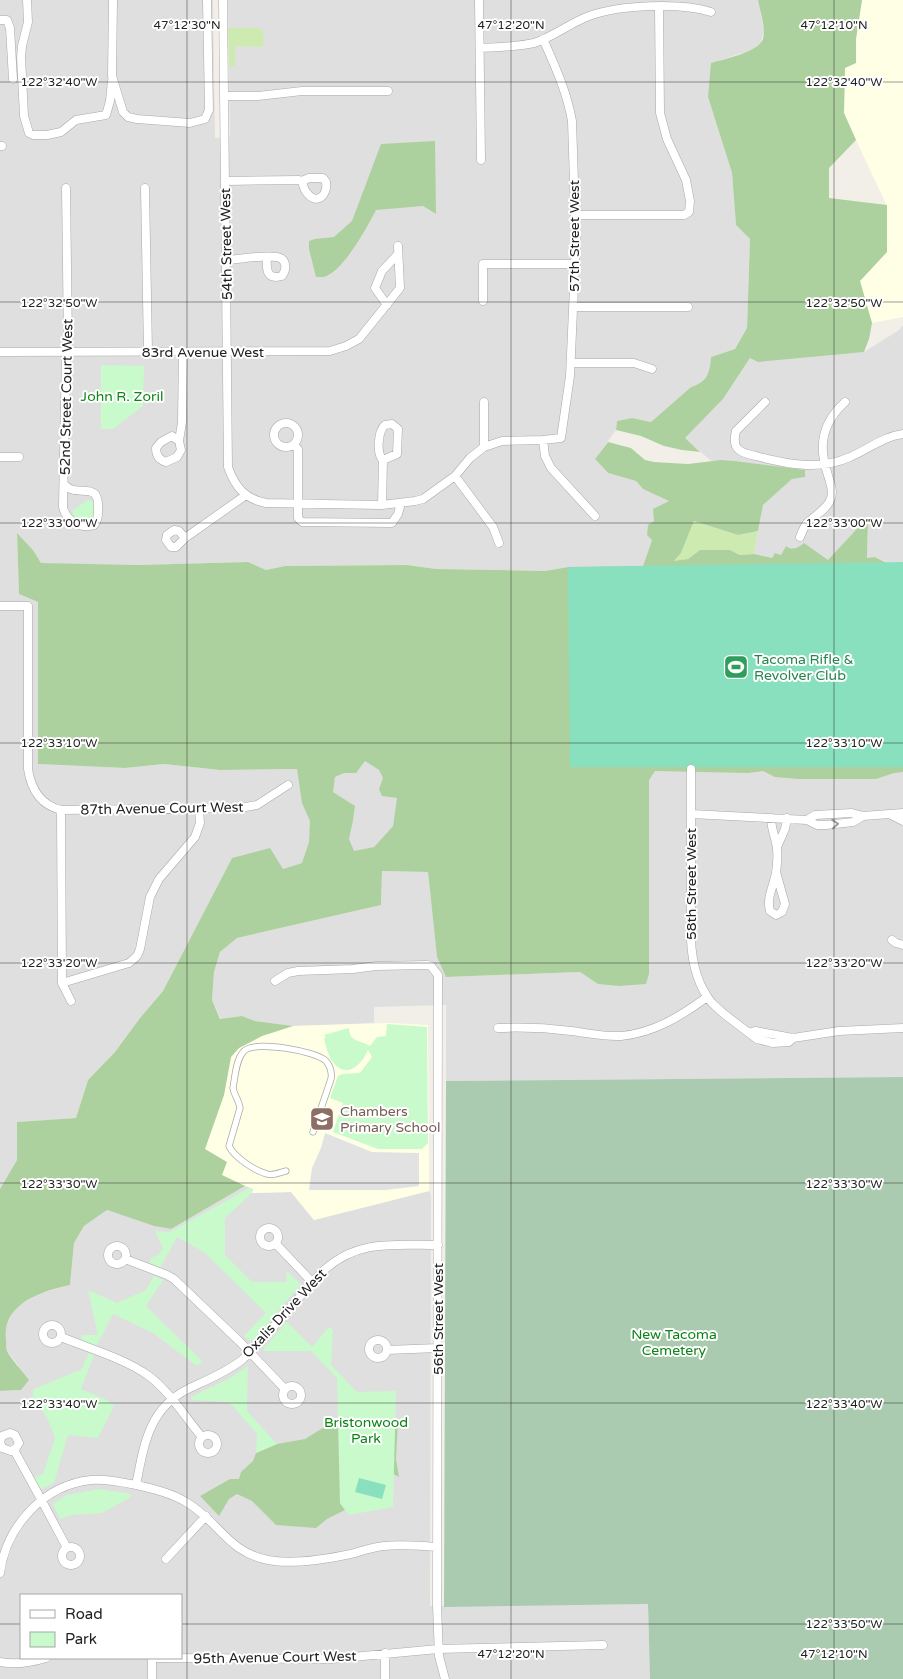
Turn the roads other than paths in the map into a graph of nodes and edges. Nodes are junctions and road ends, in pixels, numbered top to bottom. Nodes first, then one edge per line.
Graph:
1 (27, 0) edge
2 (112, 0) edge
3 (207, 0) edge
4 (224, 0) edge
5 (479, 0) edge
6 (659, 7) junction
7 (711, 12) dead end
8 (4, 21) edge
9 (543, 39) junction
10 (480, 48) junction
11 (112, 76) junction
12 (13, 79) dead end
13 (388, 91) dead end
14 (224, 96) junction
15 (481, 160) dead end
16 (226, 181) junction
17 (302, 182) dead end
18 (66, 188) dead end
19 (145, 188) dead end
20 (575, 215) junction
21 (267, 258) dead end
22 (227, 260) junction
23 (576, 264) junction
24 (483, 301) dead end
25 (387, 305) junction
26 (574, 307) junction
27 (688, 307) dead end
28 (0, 352) edge
29 (66, 352) junction
30 (148, 352) junction
31 (183, 352) junction
32 (227, 352) junction
33 (571, 363) junction
34 (652, 369) dead end
35 (484, 402) dead end
36 (765, 402) dead end
37 (845, 402) dead end
38 (903, 434) edge
39 (179, 440) dead end
40 (542, 440) junction
41 (294, 445) dead end
42 (484, 447) junction
43 (0, 457) edge
44 (19, 457) dead end
45 (382, 460) junction
46 (824, 464) junction
47 (455, 476) junction
48 (65, 485) junction
49 (246, 495) junction
50 (299, 503) junction
51 (401, 503) junction
52 (382, 505) junction
53 (595, 516) dead end
54 (800, 537) dead end
55 (186, 538) dead end
56 (499, 543) dead end
57 (0, 606) edge
58 (691, 769) dead end
59 (288, 785) dead end
60 (199, 809) junction
61 (61, 810) junction
62 (903, 812) edge
63 (691, 814) junction
64 (891, 815) junction
65 (772, 818) junction
66 (787, 818) junction
67 (903, 821) edge
68 (777, 847) junction
69 (776, 872) junction
70 (892, 940) dead end
71 (903, 945) edge
72 (275, 981) dead end
73 (62, 983) junction
74 (707, 996) junction
75 (71, 1001) dead end
76 (498, 1028) dead end
77 (903, 1028) edge
78 (313, 1132) dead end
79 (286, 1171) dead end
80 (276, 1244) dead end
81 (438, 1245) junction
82 (125, 1259) dead end
83 (313, 1283) junction
84 (60, 1337) dead end
85 (438, 1348) junction
86 (387, 1350) dead end
87 (250, 1352) junction
88 (285, 1389) dead end
89 (172, 1399) junction
90 (202, 1437) dead end
91 (0, 1442) edge
92 (14, 1450) junction
93 (136, 1485) junction
94 (42, 1500) junction
95 (206, 1516) junction
96 (437, 1547) junction
97 (67, 1548) dead end
98 (166, 1559) dead end
99 (0, 1573) edge
100 (602, 1645) dead end
101 (438, 1649) junction
102 (385, 1653) junction
103 (182, 1658) edge
104 (42, 1659) edge
105 (152, 1659) edge
106 (0, 1662) edge
107 (152, 1679) edge
108 (385, 1679) edge
109 (445, 1679) edge

1 - 11 street
2 - 11 street
3 - 11 street
4 - 14 street, 54th Street West
5 - 10 street
6 - 7 street
6 - 9 street
6 - 20 street
8 - 12 street
9 - 10 street
9 - 20 street, 57th Street West
10 - 15 street
13 - 14 street
14 - 16 street, 54th Street West
16 - 17 street
16 - 22 street, 54th Street West
18 - 29 street, 52nd Street Court West
19 - 30 street
20 - 23 street, 57th Street West
21 - 22 street
22 - 32 street, 54th Street West
23 - 24 street
23 - 26 street, 57th Street West
25 - 25 street, 83rd Avenue West
25 - 32 street, 83rd Avenue West
26 - 27 street
26 - 33 street, 57th Street West
28 - 29 street, 83rd Avenue West
29 - 30 street, 83rd Avenue West
29 - 48 street, 52nd Street Court West
30 - 31 street, 83rd Avenue West
31 - 32 street, 83rd Avenue West
31 - 39 street
32 - 49 street, 54th Street West
33 - 34 street
33 - 40 street, 57th Street West
35 - 42 street
36 - 46 street
37 - 46 street
38 - 46 street
40 - 42 street
40 - 53 street
41 - 50 street
42 - 47 street
43 - 44 street
45 - 45 street
45 - 52 street
46 - 54 street
47 - 51 street
47 - 56 street
48 - 48 street, 52nd Street Court West
49 - 50 street
49 - 55 street
50 - 51 street
50 - 52 street
51 - 52 street
57 - 61 street
58 - 63 street, 58th Street West
59 - 60 street, 87th Avenue Court West
60 - 61 street, 87th Avenue Court West
60 - 73 street
61 - 73 street
62 - 64 street
63 - 65 street
63 - 74 street, 58th Street West
64 - 66 street
64 - 67 street
65 - 66 street
65 - 68 street
66 - 68 street
68 - 69 street
69 - 69 street
70 - 71 street
72 - 81 street, 56th Street West
73 - 75 street
74 - 76 street
74 - 77 street, 58th Street West
78 - 79 street
80 - 83 street
81 - 83 street, Oxalis Drive West
81 - 85 street, 56th Street West
82 - 87 street
83 - 87 street, Oxalis Drive West
84 - 89 street
85 - 86 street
85 - 96 street, 56th Street West
87 - 88 street
87 - 89 street, Oxalis Drive West
89 - 90 street
89 - 93 street, Oxalis Drive West
91 - 92 street
91 - 92 street
92 - 94 street
93 - 94 street
93 - 95 street
94 - 97 street
94 - 99 street
95 - 96 street
95 - 98 street
96 - 101 street, 56th Street West
100 - 101 street, 95th Avenue Court West
101 - 102 street, 95th Avenue Court West
101 - 109 street, 56th Street West
102 - 103 street, 95th Avenue Court West
102 - 108 street
104 - 106 street
105 - 107 street

